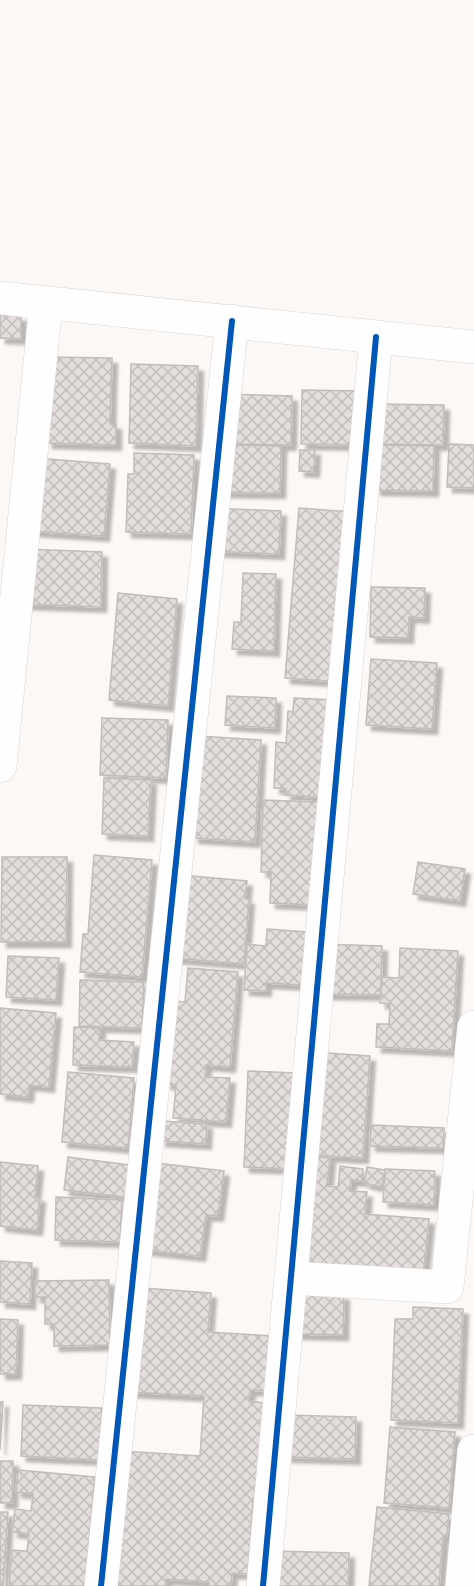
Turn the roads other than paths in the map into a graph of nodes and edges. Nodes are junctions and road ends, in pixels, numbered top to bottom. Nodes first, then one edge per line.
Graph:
1 (0, 298) edge
2 (46, 303) junction
3 (232, 321) junction
4 (376, 337) junction
5 (474, 347) edge
6 (0, 766) edge
7 (474, 1028) edge
8 (464, 1219) edge
9 (291, 1278) junction
10 (474, 1451) edge
11 (470, 1538) edge
12 (101, 1586) edge
13 (263, 1586) edge
14 (462, 1586) edge

1 - 2 street
2 - 3 street
2 - 6 street
3 - 4 street
3 - 12 street
4 - 5 street
4 - 9 street
7 - 8 street
8 - 9 street
9 - 13 street
10 - 11 street
11 - 14 street

